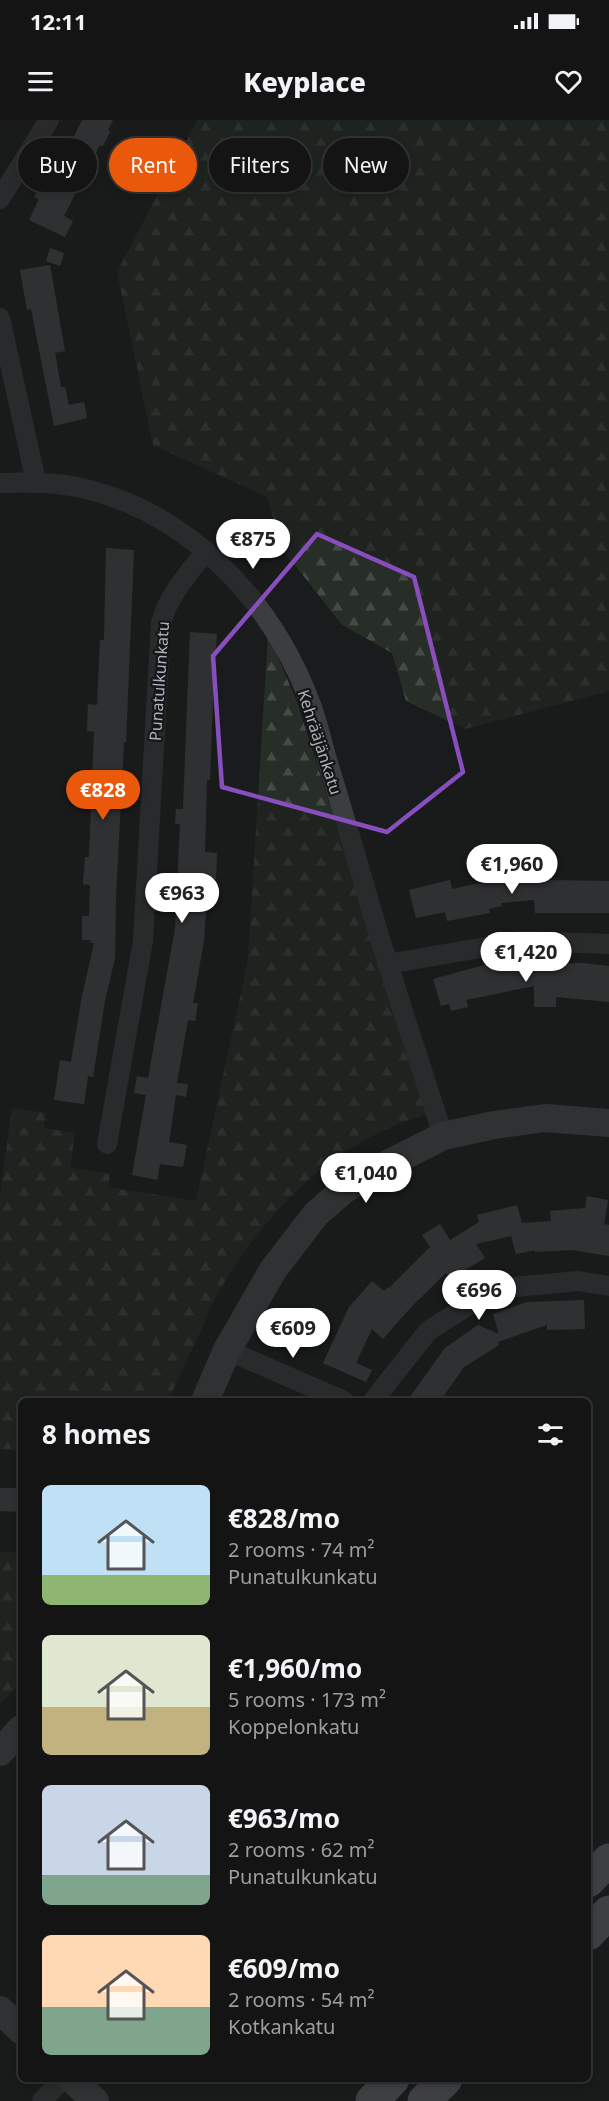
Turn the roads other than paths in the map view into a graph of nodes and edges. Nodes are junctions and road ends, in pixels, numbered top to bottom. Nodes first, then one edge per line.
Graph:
1 (49, 120) edge
2 (0, 199) edge
3 (0, 318) edge
4 (36, 482) junction
5 (0, 483) edge
6 (206, 551) junction
7 (609, 944) edge
8 (387, 964) junction
9 (609, 1123) edge
10 (443, 1136) junction
11 (107, 1144) dead end
12 (609, 1286) edge
13 (228, 1350) junction
14 (205, 1398) edge
15 (337, 1398) edge
16 (375, 1398) edge
17 (18, 1732) edge
18 (0, 1752) edge
19 (609, 1860) edge
20 (591, 1878) edge
21 (609, 1912) edge
22 (591, 1931) edge
23 (0, 2010) edge
24 (18, 2027) edge
25 (60, 2082) edge
26 (75, 2082) edge
27 (390, 2082) edge
28 (443, 2082) edge
29 (42, 2101) edge
30 (95, 2101) edge
31 (372, 2101) edge
32 (424, 2101) edge

1 - 2 street
3 - 4 street
4 - 5 street, Kehrääjänkatu
4 - 6 street, Kehrääjänkatu
6 - 8 street, Kehrääjänkatu
6 - 11 street, Punatulkunkatu
7 - 8 street
8 - 10 street, Kehrääjänkatu
9 - 10 street
10 - 13 street
12 - 16 street
13 - 14 street
13 - 15 street
17 - 18 street
19 - 20 highway
21 - 22 highway
23 - 24 street
25 - 29 street
26 - 30 street
27 - 31 highway
28 - 32 highway

